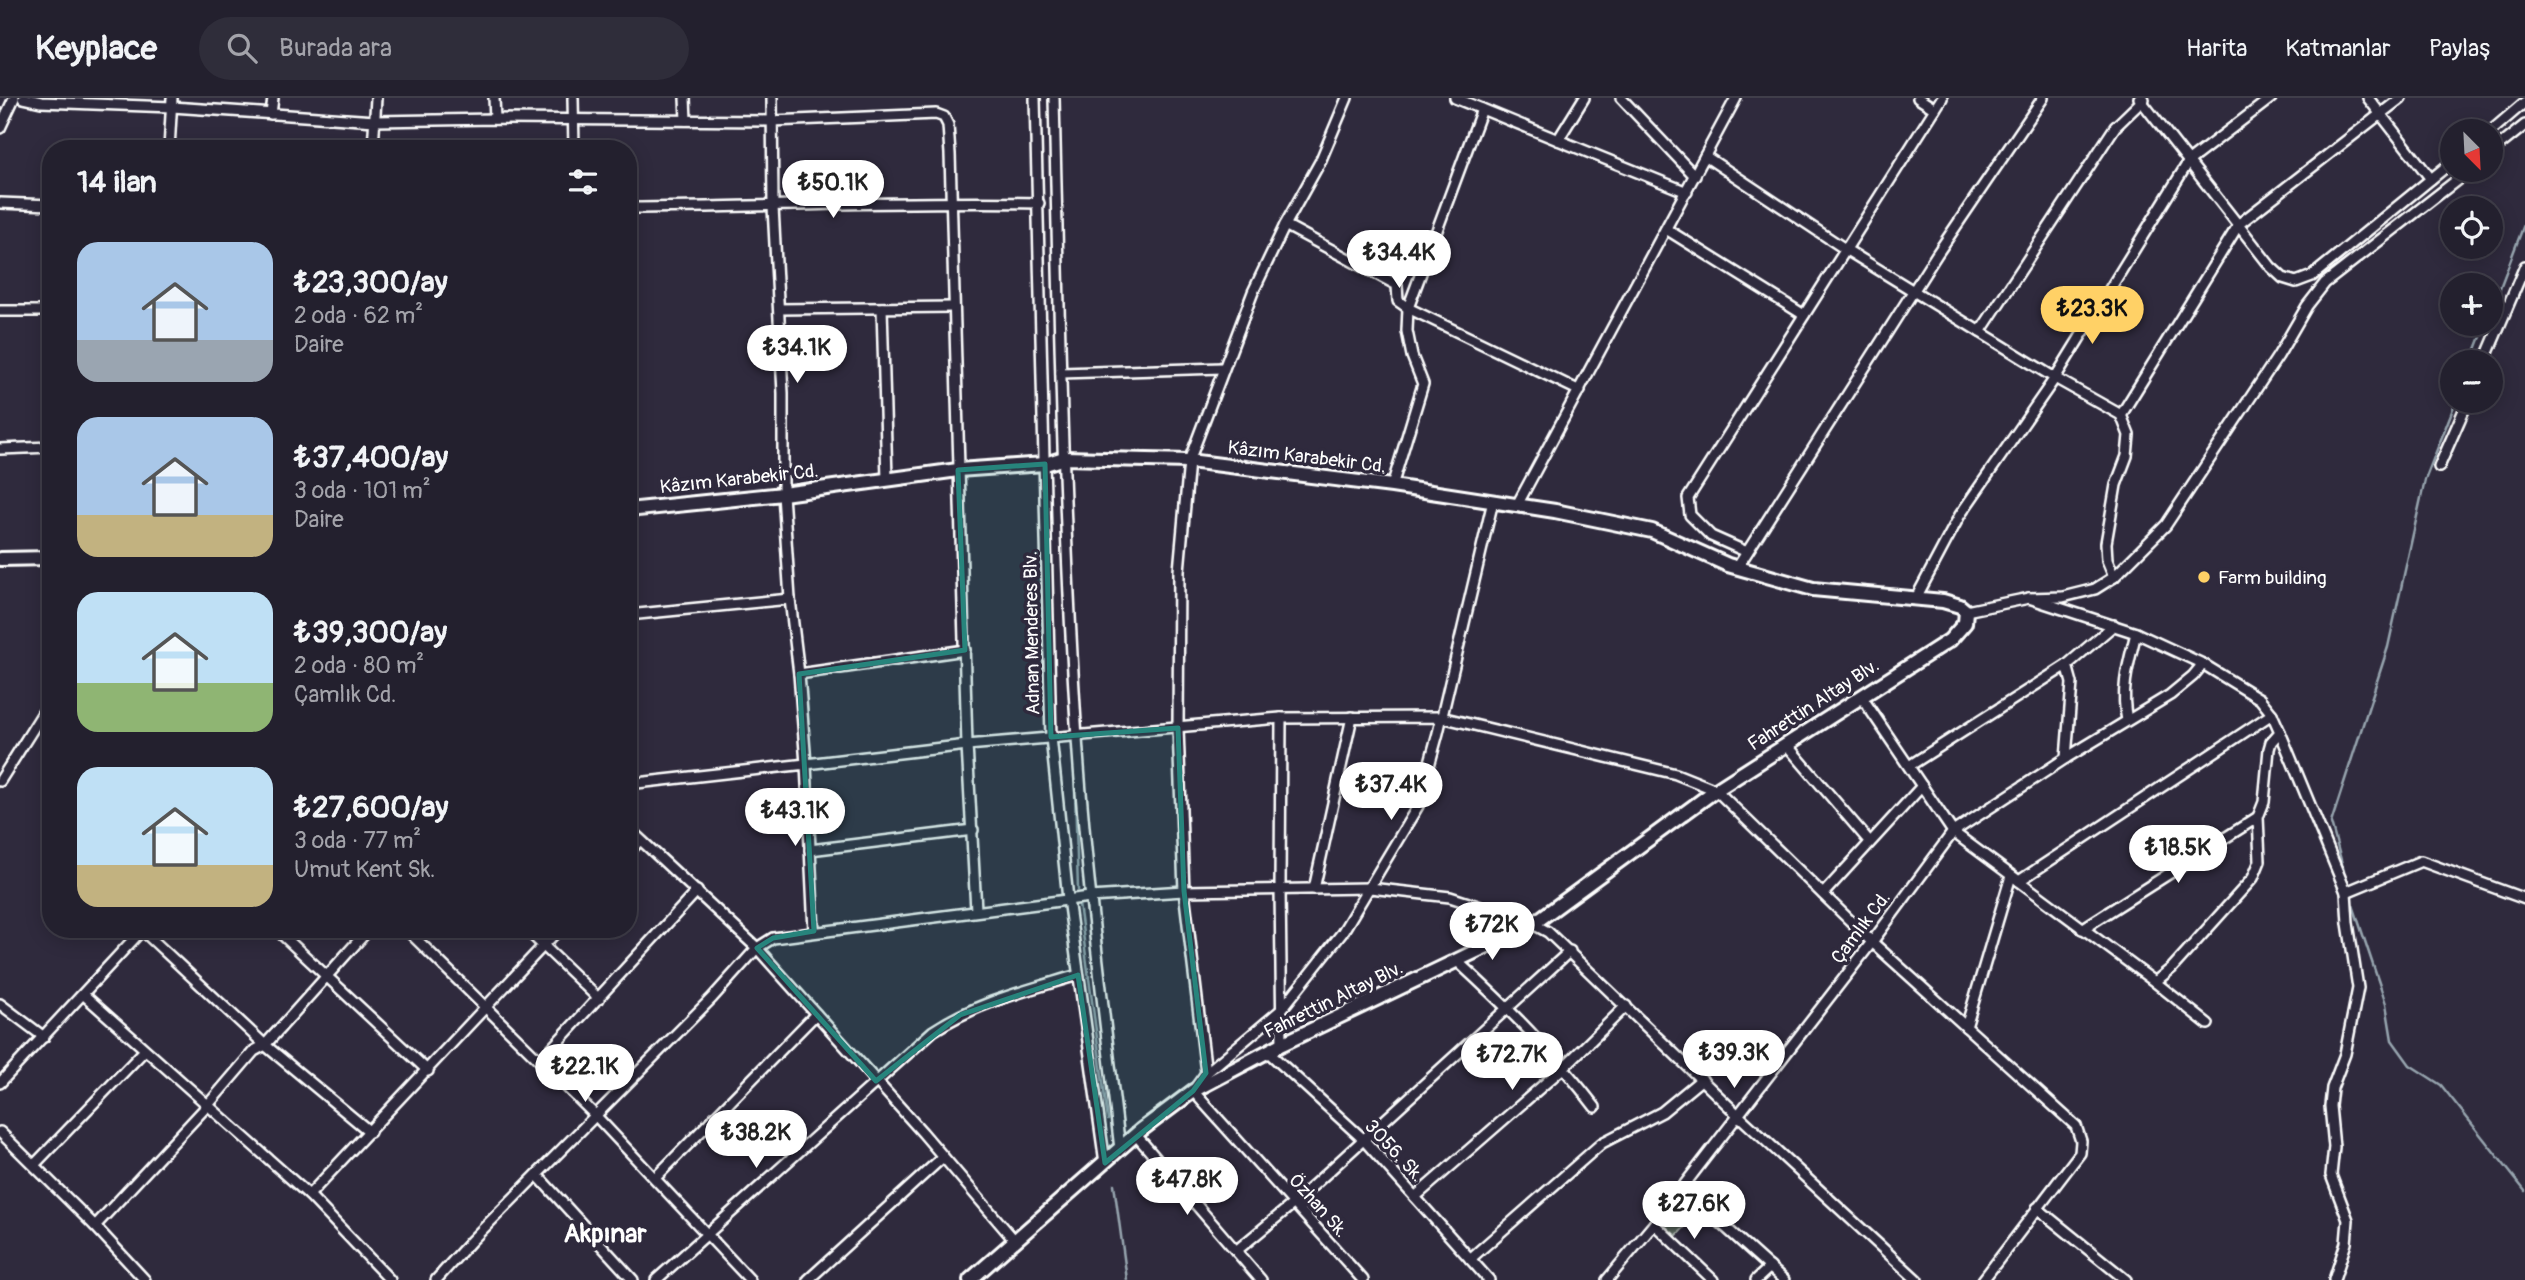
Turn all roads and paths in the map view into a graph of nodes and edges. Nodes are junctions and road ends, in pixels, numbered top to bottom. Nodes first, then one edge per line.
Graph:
1 (13, 98) edge
2 (23, 98) edge
3 (273, 98) edge
4 (376, 98) edge
5 (494, 98) edge
6 (573, 98) edge
7 (685, 98) edge
8 (772, 98) edge
9 (1035, 98) edge
10 (1054, 98) edge
11 (1347, 98) edge
12 (1455, 98) edge
13 (1584, 98) edge
14 (1621, 98) edge
15 (1736, 98) edge
16 (1918, 98) edge
17 (1942, 98) edge
18 (2043, 98) edge
19 (2271, 98) edge
20 (2368, 98) edge
21 (2401, 98) edge
22 (2142, 99) edge
23 (2525, 102) edge
24 (172, 103) edge
25 (1482, 109) junction
26 (1935, 109) junction
27 (271, 114) junction
28 (2380, 114) junction
29 (495, 119) junction
30 (574, 120) junction
31 (686, 120) junction
32 (375, 121) junction
33 (772, 121) junction
34 (2503, 121) edge
35 (2525, 125) edge
36 (0, 128) edge
37 (170, 140) edge
38 (374, 140) edge
39 (574, 140) edge
40 (1558, 140) junction
41 (2503, 143) edge
42 (1705, 156) junction
43 (2189, 162) junction
44 (2440, 172) edge
45 (1695, 176) junction
46 (2431, 179) junction
47 (2455, 182) edge
48 (1686, 192) junction
49 (951, 201) junction
50 (0, 203) edge
51 (1039, 203) junction
52 (42, 205) edge
53 (773, 207) junction
54 (637, 208) edge
55 (2388, 213) junction
56 (2239, 224) junction
57 (1285, 225) junction
58 (2398, 226) junction
59 (1666, 229) junction
60 (1845, 249) junction
61 (2525, 266) edge
62 (1913, 292) junction
63 (954, 307) junction
64 (882, 308) junction
65 (1408, 308) junction
66 (779, 309) junction
67 (0, 311) edge
68 (42, 311) edge
69 (1804, 315) junction
70 (1980, 332) junction
71 (2489, 350) edge
72 (1222, 368) junction
73 (1061, 373) junction
74 (2054, 377) junction
75 (1580, 391) junction
76 (2463, 413) edge
77 (2121, 415) junction
78 (42, 447) edge
79 (0, 449) edge
80 (1064, 458) junction
81 (1189, 461) junction
82 (1045, 464) junction
83 (2440, 467) dead end
84 (958, 470) junction
85 (887, 479) junction
86 (1392, 486) junction
87 (783, 494) junction
88 (1493, 501) junction
89 (1517, 505) junction
90 (637, 509) edge
91 (1747, 552) junction
92 (42, 558) edge
93 (0, 559) edge
94 (1737, 568) junction
95 (2114, 577) junction
96 (790, 598) junction
97 (1916, 598) junction
98 (2029, 598) junction
99 (1966, 611) junction
100 (637, 614) edge
101 (2114, 625) junction
102 (2136, 632) junction
103 (965, 650) junction
104 (2203, 664) junction
105 (2067, 665) junction
106 (799, 674) junction
107 (1861, 696) junction
108 (42, 714) edge
109 (2272, 714) junction
110 (1441, 717) junction
111 (1281, 718) junction
112 (1352, 718) junction
113 (2127, 720) junction
114 (1178, 728) junction
115 (2280, 732) junction
116 (1077, 736) junction
117 (1051, 737) junction
118 (1786, 744) junction
119 (967, 745) junction
120 (2066, 758) junction
121 (806, 764) junction
122 (1909, 766) junction
123 (0, 781) edge
124 (637, 783) edge
125 (1922, 786) junction
126 (1716, 790) junction
127 (2258, 817) junction
128 (973, 830) junction
129 (1953, 832) junction
130 (637, 837) edge
131 (640, 840) junction
132 (1868, 841) junction
133 (637, 843) edge
134 (810, 850) junction
135 (2015, 879) junction
136 (1314, 888) junction
137 (1370, 888) junction
138 (1280, 889) junction
139 (697, 891) junction
140 (1184, 891) junction
141 (2346, 892) junction
142 (1823, 894) junction
143 (1090, 897) junction
144 (1068, 899) junction
145 (2525, 899) edge
146 (976, 910) junction
147 (1534, 924) junction
148 (2082, 929) junction
149 (814, 931) junction
150 (136, 938) edge
151 (151, 938) edge
152 (285, 938) edge
153 (361, 938) edge
154 (414, 938) edge
155 (536, 938) edge
156 (551, 938) edge
157 (1872, 942) junction
158 (544, 946) junction
159 (757, 948) junction
160 (1570, 951) junction
161 (1457, 961) junction
162 (1079, 975) junction
163 (326, 977) junction
164 (2155, 982) junction
165 (84, 995) junction
166 (599, 999) junction
167 (0, 1004) edge
168 (1626, 1006) junction
169 (486, 1008) junction
170 (1507, 1008) junction
171 (1281, 1010) junction
172 (817, 1014) junction
173 (2208, 1024) dead end
174 (1966, 1027) junction
175 (44, 1037) junction
176 (1282, 1044) junction
177 (265, 1045) junction
178 (144, 1051) junction
179 (1267, 1051) junction
180 (540, 1061) junction
181 (1564, 1067) junction
182 (428, 1071) junction
183 (1206, 1073) junction
184 (1702, 1079) junction
185 (876, 1081) junction
186 (0, 1083) edge
187 (1193, 1091) junction
188 (207, 1106) junction
189 (1595, 1107) dead end
190 (596, 1115) junction
191 (1738, 1115) junction
192 (0, 1132) edge
193 (370, 1132) junction
194 (1136, 1135) junction
195 (1363, 1139) junction
196 (1120, 1149) junction
197 (943, 1157) junction
198 (1105, 1163) junction
199 (35, 1164) junction
200 (537, 1175) junction
201 (655, 1178) junction
202 (1682, 1188) junction
203 (309, 1195) junction
204 (1415, 1197) junction
205 (1294, 1203) junction
206 (2037, 1208) junction
207 (1654, 1224) junction
208 (95, 1226) junction
209 (708, 1234) junction
210 (1015, 1241) junction
211 (1236, 1251) junction
212 (1470, 1259) junction
213 (1770, 1267) junction
214 (145, 1280) edge
215 (390, 1280) edge
216 (436, 1280) edge
217 (633, 1280) edge
218 (656, 1280) edge
219 (750, 1280) edge
220 (808, 1280) edge
221 (970, 1280) edge
222 (1261, 1280) edge
223 (1363, 1280) edge
224 (1489, 1280) edge
225 (1607, 1280) edge
226 (1713, 1280) edge
227 (1756, 1280) edge
228 (1784, 1280) edge
229 (1917, 1280) edge
230 (1983, 1280) edge
231 (2126, 1280) edge
232 (2334, 1280) edge

1 - 36 street
2 - 24 street
3 - 27 street
4 - 32 street
5 - 29 street
6 - 30 street
7 - 31 street
8 - 33 street
9 - 51 street, Adnan Menderes Blv.
10 - 73 street, Adnan Menderes Blv.
11 - 57 street
12 - 25 street
13 - 40 street
14 - 45 street
15 - 42 street
16 - 26 street
17 - 26 street
18 - 62 street
19 - 43 street
20 - 28 street
21 - 28 street
22 - 43 street
22 - 70 street
23 - 34 street
24 - 27 street
24 - 37 street
25 - 40 street
25 - 65 street
26 - 60 street
27 - 32 street
28 - 46 street
28 - 56 street
29 - 30 street
29 - 32 street
30 - 31 street
30 - 39 street
31 - 33 street
32 - 38 street
33 - 49 street
33 - 53 street
35 - 41 street
40 - 48 street
42 - 45 street
42 - 60 street
43 - 56 street
43 - 74 street
44 - 46 street
45 - 48 street
46 - 55 street
47 - 58 street
48 - 59 street
49 - 51 street
49 - 53 street
49 - 63 street
50 - 52 street
51 - 82 street, Adnan Menderes Blv.
53 - 54 street
53 - 66 street
55 - 56 street
55 - 58 street
56 - 77 street
57 - 65 street
57 - 72 street
58 - 95 street
59 - 69 street
59 - 75 street
60 - 62 street
60 - 69 street
61 - 71 street
62 - 70 street
62 - 91 street
63 - 64 street
63 - 84 street
64 - 66 street
64 - 85 street
65 - 75 street
65 - 86 street
66 - 87 street
67 - 68 street
69 - 91 street
70 - 74 street
72 - 73 street
72 - 81 street
73 - 80 street, Adnan Menderes Blv.
74 - 77 street
74 - 97 street
75 - 89 street
76 - 83 street
77 - 95 street
78 - 79 street
80 - 81 street, Kâzım Karabekir Cd.
80 - 82 street, Kâzım Karabekir Cd.
80 - 116 street, Adnan Menderes Blv.
81 - 86 street, Kâzım Karabekir Cd.
81 - 114 street
82 - 84 street, Kâzım Karabekir Cd.
82 - 117 street, Adnan Menderes Blv.
84 - 85 street, Kâzım Karabekir Cd.
84 - 103 street
85 - 87 street, Kâzım Karabekir Cd.
86 - 88 street, Kâzım Karabekir Cd.
87 - 90 street, Kâzım Karabekir Cd.
87 - 96 street
88 - 89 street, Kâzım Karabekir Cd.
88 - 110 street
89 - 94 street, Kâzım Karabekir Cd.
91 - 94 street
92 - 93 street
94 - 97 street, Kâzım Karabekir Cd.
95 - 98 street
96 - 100 street
96 - 106 street
97 - 99 street, Kâzım Karabekir Cd.
98 - 99 street
98 - 101 street
99 - 107 street, Fahrettin Altay Blv.
101 - 102 street
101 - 105 street
102 - 104 street
102 - 113 street
103 - 106 street
103 - 119 street
104 - 109 street
104 - 113 street, Çamlık Cd.
105 - 120 street
105 - 122 street
106 - 121 street
107 - 118 street, Fahrettin Altay Blv.
107 - 122 street
108 - 123 street
109 - 115 street
109 - 135 street
110 - 112 street
110 - 126 street
110 - 137 street
111 - 112 street
111 - 114 street
111 - 138 street
112 - 136 street
113 - 120 street, Çamlık Cd.
114 - 116 street
114 - 140 street
115 - 127 street
115 - 141 street
116 - 117 street
116 - 143 street, Adnan Menderes Blv.
117 - 119 street
117 - 144 street, Adnan Menderes Blv.
118 - 126 street, Fahrettin Altay Blv.
118 - 132 street
119 - 121 street
119 - 128 street
120 - 129 street, Çamlık Cd.
121 - 124 street
121 - 134 street
122 - 125 street
125 - 129 street
125 - 132 street
126 - 142 street
126 - 147 street, Fahrettin Altay Blv.
127 - 148 street
127 - 164 street
128 - 134 street
128 - 146 street
129 - 135 street
129 - 157 street, Çamlık Cd.
130 - 131 street
131 - 133 street
131 - 139 street
132 - 142 street
134 - 149 street
135 - 148 street
135 - 174 street
136 - 137 street
136 - 138 street
137 - 147 street
137 - 171 street
138 - 140 street
138 - 171 street
139 - 159 street
139 - 166 street
140 - 143 street
140 - 183 street
141 - 145 street
141 - 232 street
142 - 157 street
143 - 144 street
143 - 196 street, Adnan Menderes Blv.
144 - 146 street
144 - 162 street, Adnan Menderes Blv.
146 - 149 street
147 - 160 street
147 - 161 street, Fahrettin Altay Blv.
148 - 164 street
149 - 159 street
150 - 165 street
151 - 177 street
152 - 163 street
153 - 163 street
154 - 169 street
155 - 158 street
156 - 158 street
157 - 174 street
157 - 191 street, Çamlık Cd.
158 - 166 street
158 - 169 street
159 - 172 street
159 - 190 street
160 - 168 street
160 - 170 street
161 - 170 street
161 - 176 street, Fahrettin Altay Blv.
162 - 185 street
162 - 198 street, Adnan Menderes Blv.
163 - 177 street
163 - 182 street
164 - 173 street
165 - 175 street
165 - 178 street
166 - 180 street
167 - 175 street
168 - 181 street
168 - 184 street
169 - 180 street
169 - 182 street
170 - 181 street
170 - 195 street
171 - 176 street
171 - 183 street
172 - 185 street
172 - 201 street
174 - 206 street
175 - 186 street
176 - 179 street, Fahrettin Altay Blv.
177 - 188 street
177 - 193 street
178 - 188 street
178 - 199 street
179 - 187 street, Fahrettin Altay Blv.
179 - 195 street, 3056. Sk.
180 - 190 street
181 - 189 street
181 - 204 street
182 - 193 street
183 - 187 street
184 - 191 street
184 - 212 street
185 - 197 street
185 - 209 street
187 - 194 street, Fahrettin Altay Blv.
187 - 205 street, Özhan Sk.
188 - 203 street
188 - 208 street
190 - 200 street
190 - 201 street
191 - 202 street, Çamlık Cd.
191 - 229 street
192 - 199 street
193 - 203 street
194 - 196 street, Fahrettin Altay Blv.
194 - 211 street
195 - 204 street, 3056. Sk.
195 - 205 street
196 - 198 street, Fahrettin Altay Blv.
197 - 210 street
197 - 220 street
198 - 210 street, Fahrettin Altay Blv.
199 - 208 street
200 - 216 street
200 - 217 street
201 - 209 street
202 - 207 street, Çamlık Cd.
202 - 213 street
203 - 215 street
204 - 212 street, 3056. Sk.
205 - 211 street
205 - 223 street, Özhan Sk.
206 - 230 street
206 - 231 street
207 - 225 street, Çamlık Cd.
207 - 226 street
208 - 214 street
209 - 218 street
209 - 219 street
210 - 221 street, Fahrettin Altay Blv.
211 - 222 street
212 - 224 street, 3056. Sk.
213 - 227 street
213 - 228 street

